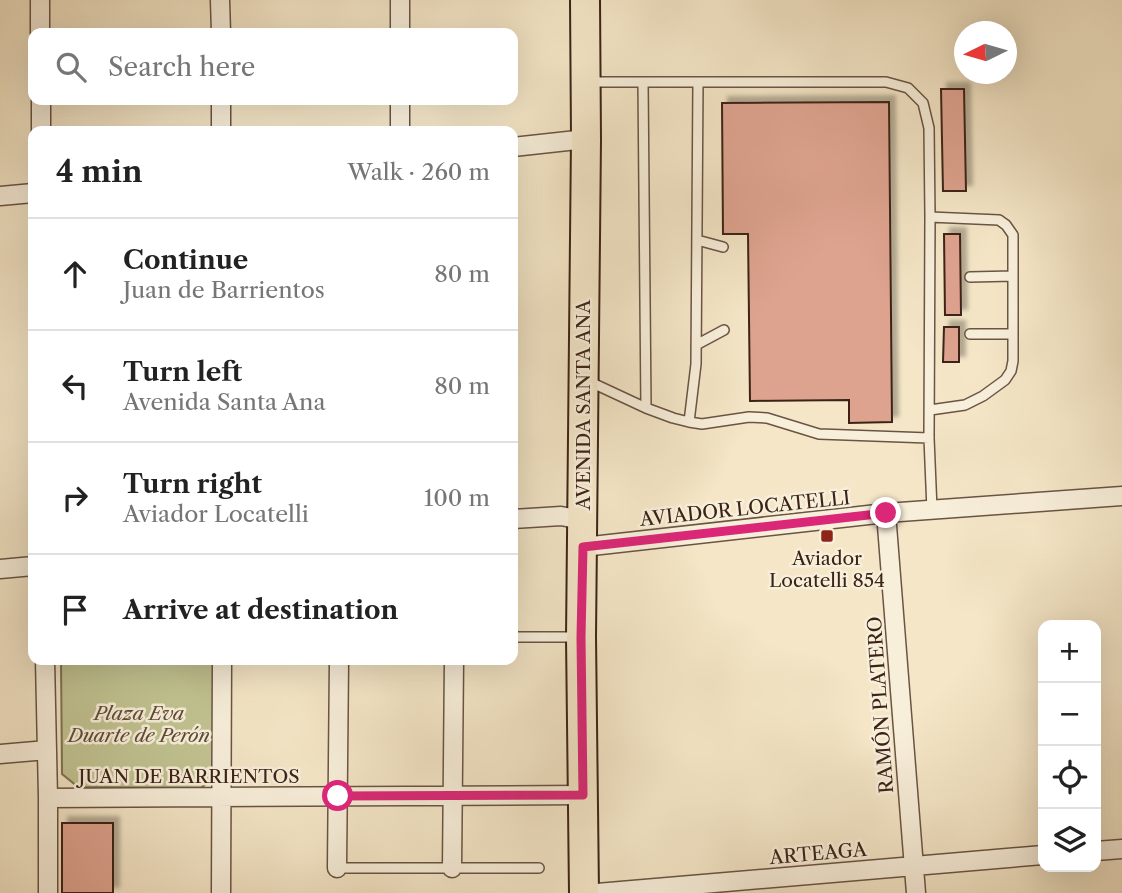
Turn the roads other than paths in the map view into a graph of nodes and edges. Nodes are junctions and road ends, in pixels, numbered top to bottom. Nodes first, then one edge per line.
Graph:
1 (40, 0) edge
2 (220, 0) edge
3 (400, 0) edge
4 (585, 0) edge
5 (40, 28) edge
6 (220, 28) edge
7 (400, 28) edge
8 (586, 82) junction
9 (643, 82) junction
10 (698, 82) junction
11 (41, 105) edge
12 (221, 105) edge
13 (400, 105) edge
14 (41, 126) edge
15 (221, 126) edge
16 (400, 126) edge
17 (586, 139) junction
18 (518, 146) edge
19 (28, 194) edge
20 (0, 197) edge
21 (930, 217) junction
22 (697, 240) junction
23 (723, 247) dead end
24 (1013, 276) junction
25 (970, 277) dead end
26 (724, 330) dead end
27 (970, 334) dead end
28 (1013, 334) junction
29 (696, 345) junction
30 (583, 379) junction
31 (646, 408) junction
32 (930, 410) junction
33 (689, 422) junction
34 (929, 438) junction
35 (1122, 496) edge
36 (932, 510) junction
37 (886, 513) junction
38 (518, 519) edge
39 (583, 533) junction
40 (28, 566) edge
41 (0, 569) edge
42 (518, 637) edge
43 (581, 637) junction
44 (45, 665) edge
45 (222, 665) edge
46 (339, 665) edge
47 (454, 665) edge
48 (47, 750) junction
49 (0, 754) edge
50 (583, 795) junction
51 (338, 796) junction
52 (452, 796) junction
53 (222, 797) junction
54 (48, 798) junction
55 (1122, 849) edge
56 (1101, 851) edge
57 (1038, 855) edge
58 (914, 866) junction
59 (337, 868) joint
60 (452, 868) junction
61 (539, 868) dead end
62 (48, 893) edge
63 (221, 893) edge
64 (584, 893) edge
65 (597, 893) edge
66 (916, 893) edge

1 - 5 street
2 - 6 street
3 - 7 street
4 - 8 main road, AVENIDA SANTA ANA
8 - 9 lane
8 - 17 main road, AVENIDA SANTA ANA
9 - 10 lane
9 - 31 lane
10 - 21 lane
10 - 22 lane
11 - 14 street
12 - 15 street
13 - 16 street
17 - 18 street
17 - 30 main road, AVENIDA SANTA ANA
19 - 20 street
21 - 24 lane
21 - 32 lane
22 - 23 lane
22 - 29 lane
24 - 25 lane
24 - 28 lane
26 - 29 lane
27 - 28 lane
28 - 32 lane
29 - 33 lane
30 - 31 lane
30 - 39 main road, AVENIDA SANTA ANA
31 - 33 lane
32 - 34 lane
33 - 34 lane
34 - 36 lane
35 - 36 street, AVIADOR LOCATELLI
36 - 37 street, AVIADOR LOCATELLI
37 - 39 street, AVIADOR LOCATELLI
37 - 58 street, RAMÓN PLATERO
38 - 39 street, AVIADOR LOCATELLI
39 - 43 main road, AVENIDA SANTA ANA
40 - 41 street
42 - 43 lane
43 - 50 main road, AVENIDA SANTA ANA
44 - 48 street
45 - 53 street
46 - 51 street
47 - 52 street
48 - 49 street
48 - 54 street
50 - 52 street, JUAN DE BARRIENTOS
50 - 64 main road, AVENIDA SANTA ANA
51 - 52 street, JUAN DE BARRIENTOS
51 - 53 street, JUAN DE BARRIENTOS
51 - 59 street
52 - 60 street
53 - 54 street, JUAN DE BARRIENTOS
53 - 63 street
54 - 62 street
55 - 56 street
57 - 58 street, ARTEAGA
58 - 65 street, ARTEAGA
58 - 66 street, RAMÓN PLATERO
59 - 60 lane
60 - 61 lane

